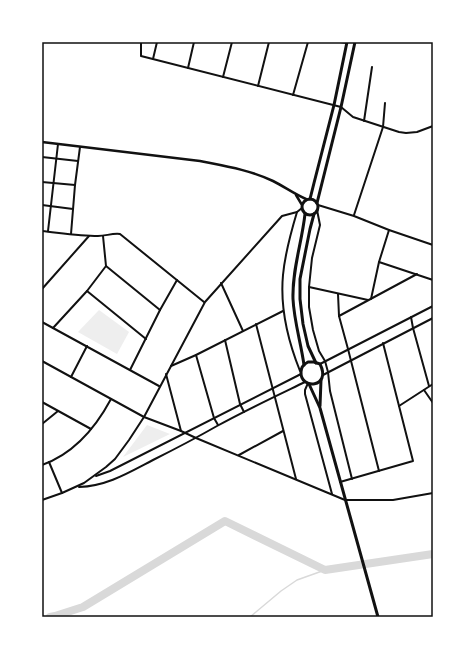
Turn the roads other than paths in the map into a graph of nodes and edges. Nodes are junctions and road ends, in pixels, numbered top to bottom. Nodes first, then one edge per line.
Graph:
1 (140, 42) edge
2 (157, 42) edge
3 (194, 42) edge
4 (232, 42) edge
5 (269, 42) edge
6 (308, 42) edge
7 (340, 42) edge
8 (355, 42) edge
9 (347, 43) edge
10 (153, 59) junction
11 (372, 67) dead end
12 (188, 68) junction
13 (223, 77) junction
14 (258, 86) junction
15 (293, 95) junction
16 (385, 103) dead end
17 (334, 105) junction
18 (341, 107) junction
19 (364, 121) junction
20 (433, 126) edge
21 (383, 127) junction
22 (42, 142) edge
23 (58, 144) junction
24 (80, 147) junction
25 (42, 157) edge
26 (56, 158) junction
27 (78, 161) junction
28 (42, 182) edge
29 (53, 183) junction
30 (75, 185) junction
31 (296, 195) junction
32 (308, 199) junction
33 (317, 204) junction
34 (42, 205) edge
35 (50, 206) junction
36 (302, 207) junction
37 (73, 209) junction
38 (317, 210) junction
39 (297, 212) junction
40 (305, 214) junction
41 (314, 214) junction
42 (354, 216) junction
43 (389, 230) junction
44 (42, 231) edge
45 (48, 231) junction
46 (71, 234) junction
47 (89, 236) junction
48 (103, 236) junction
49 (433, 244) edge
50 (379, 262) junction
51 (106, 266) junction
52 (417, 274) junction
53 (177, 280) junction
54 (433, 280) edge
55 (222, 283) junction
56 (309, 287) junction
57 (42, 289) edge
58 (86, 291) junction
59 (338, 294) junction
60 (370, 300) junction
61 (204, 302) junction
62 (433, 306) edge
63 (160, 310) junction
64 (283, 311) junction
65 (339, 316) junction
66 (411, 317) junction
67 (433, 318) edge
68 (42, 322) edge
69 (256, 324) junction
70 (53, 328) junction
71 (413, 328) junction
72 (243, 331) junction
73 (146, 339) junction
74 (225, 340) junction
75 (383, 343) junction
76 (87, 346) junction
77 (348, 349) junction
78 (196, 355) junction
79 (351, 360) junction
80 (42, 361) edge
81 (325, 361) junction
82 (318, 363) junction
83 (304, 365) junction
84 (170, 366) junction
85 (130, 370) junction
86 (328, 372) junction
87 (301, 373) junction
88 (166, 374) junction
89 (323, 374) junction
90 (71, 377) junction
91 (321, 380) junction
92 (307, 383) junction
93 (433, 384) edge
94 (159, 386) junction
95 (430, 386) junction
96 (272, 388) junction
97 (424, 390) junction
98 (274, 396) junction
99 (111, 399) junction
100 (42, 402) edge
101 (433, 403) edge
102 (240, 404) junction
103 (399, 406) junction
104 (320, 408) junction
105 (58, 411) junction
106 (244, 412) junction
107 (144, 417) junction
108 (214, 418) junction
109 (42, 424) edge
110 (218, 425) junction
111 (91, 429) junction
112 (182, 431) junction
113 (283, 431) junction
114 (186, 433) junction
115 (196, 438) junction
116 (238, 456) junction
117 (49, 462) junction
118 (42, 465) edge
119 (378, 471) junction
120 (94, 477) junction
121 (296, 479) junction
122 (352, 479) junction
123 (340, 482) junction
124 (78, 487) junction
125 (62, 493) junction
126 (332, 494) junction
127 (433, 494) edge
128 (42, 500) edge
129 (345, 500) junction
130 (378, 617) edge

1 - 10 street
2 - 10 street
3 - 12 street
4 - 13 street
5 - 14 street
6 - 15 street
7 - 9 street
8 - 18 main road
9 - 17 main road
10 - 12 street
11 - 19 street
12 - 13 street
13 - 14 street
14 - 15 street
15 - 17 street
16 - 21 street
17 - 18 street
17 - 32 main road
18 - 19 street
18 - 33 main road
19 - 21 street
20 - 21 street
21 - 42 street
22 - 23 street
23 - 24 street
23 - 26 street
24 - 27 street
24 - 31 street
25 - 26 street
26 - 27 street
26 - 29 street
27 - 30 street
28 - 29 street
29 - 30 street
29 - 35 street
30 - 37 street
31 - 32 street
31 - 36 street
32 - 33 main road
32 - 36 main road
33 - 38 main road
33 - 42 street
34 - 35 street
35 - 37 street
35 - 45 street
36 - 39 street
36 - 40 main road
37 - 46 street
38 - 41 main road
38 - 56 street
39 - 55 street
39 - 64 street
40 - 41 main road
40 - 83 main road
41 - 82 main road
42 - 43 street
43 - 49 street
43 - 50 street
44 - 45 street
45 - 46 street
46 - 47 street
47 - 48 street
47 - 57 street
48 - 51 street
48 - 53 street
50 - 52 street
50 - 60 street
51 - 58 street
51 - 63 street
52 - 54 street
52 - 60 street
53 - 61 street
53 - 63 street
55 - 61 street
55 - 72 street
56 - 59 street
56 - 81 street
58 - 70 street
58 - 73 street
59 - 60 street
59 - 65 street
60 - 65 street
61 - 84 street
62 - 66 street
63 - 73 street
64 - 69 street
64 - 87 street
65 - 77 street
66 - 71 street
66 - 77 street
67 - 71 street
68 - 70 street
69 - 72 street
69 - 96 street
70 - 76 street
71 - 75 street
71 - 95 street
72 - 74 street
73 - 85 street
74 - 78 street
74 - 102 street
75 - 79 street
75 - 103 street
76 - 85 street
76 - 90 street
77 - 79 street
77 - 81 street
78 - 84 street
78 - 108 street
79 - 86 street
79 - 119 street
80 - 90 street
81 - 82 street
81 - 86 street
82 - 83 main road
82 - 89 main road
83 - 87 main road
84 - 88 street
85 - 94 street
86 - 89 street
86 - 122 street
87 - 92 main road
87 - 96 street
88 - 94 street
88 - 112 street
89 - 91 main road
90 - 99 street
91 - 92 main road
91 - 104 main road
92 - 98 street
92 - 104 main road
92 - 126 street
93 - 95 street
94 - 107 street
95 - 97 street
96 - 98 street
96 - 102 street
97 - 101 street
97 - 103 street
98 - 106 street
98 - 113 street
99 - 107 street
99 - 111 street
100 - 105 street
102 - 106 street
102 - 108 street
103 - 119 street
104 - 123 main road
105 - 109 street
105 - 111 street
106 - 110 street
107 - 112 street
107 - 120 street
108 - 110 street
108 - 114 street
110 - 115 street
111 - 117 street
112 - 114 street
113 - 116 street
113 - 121 street
114 - 115 street
114 - 120 street
115 - 116 street
115 - 124 street
116 - 121 street
117 - 118 street
117 - 125 street
119 - 122 street
120 - 124 street
121 - 126 street
122 - 123 street
123 - 129 main road
124 - 125 street
125 - 128 street
126 - 129 street
127 - 129 street
129 - 130 main road

